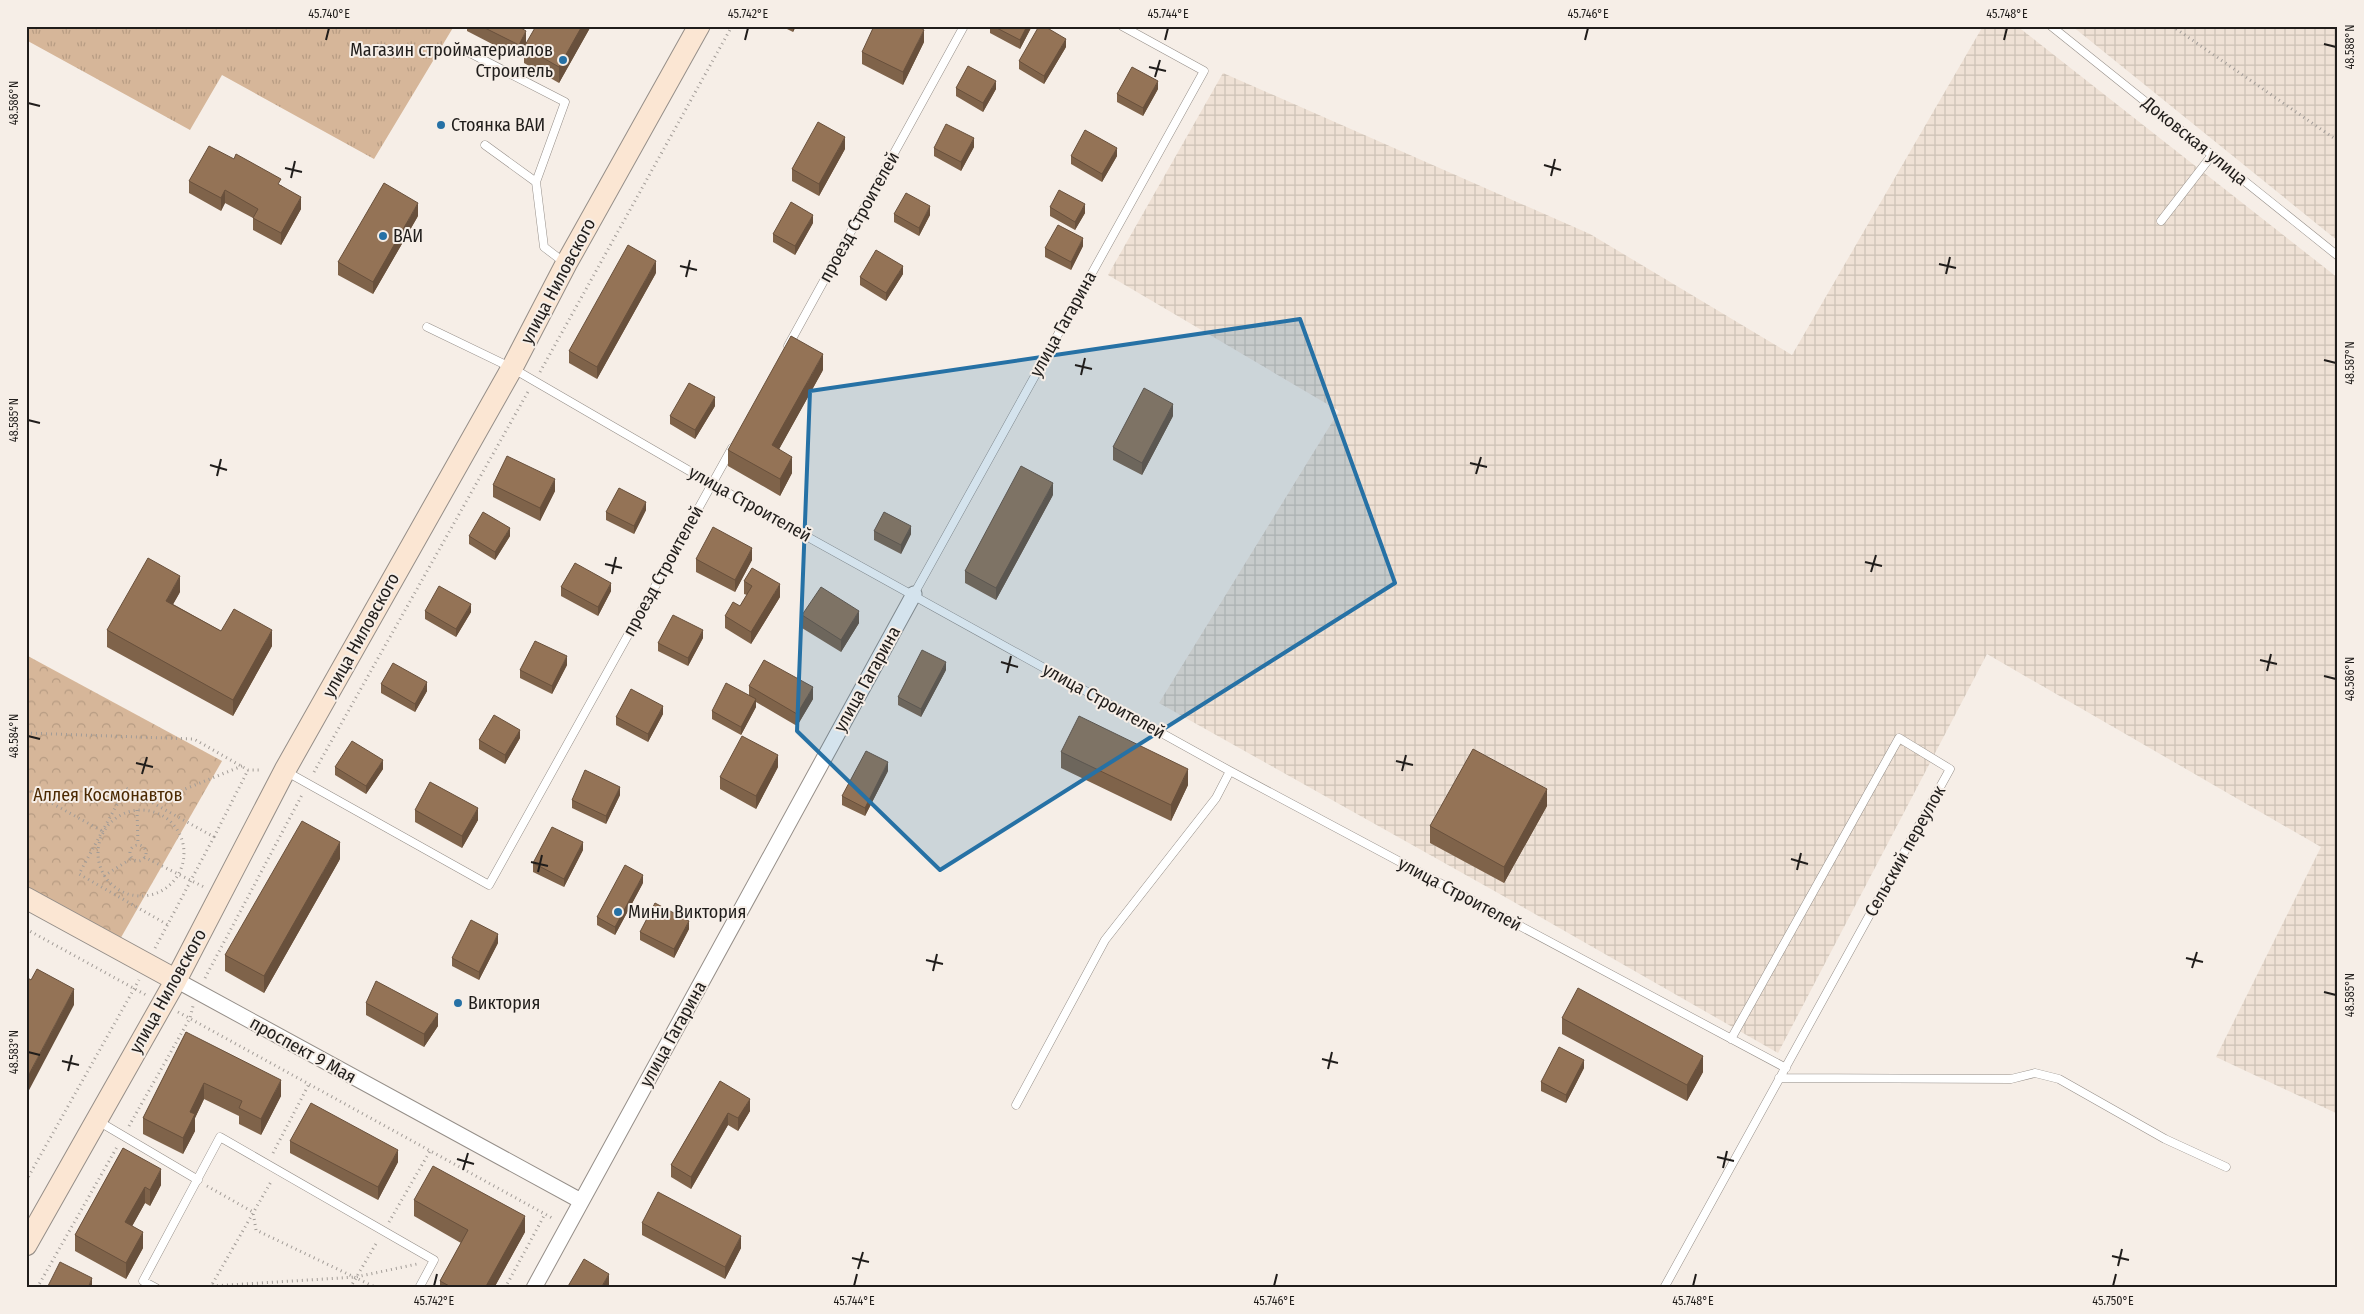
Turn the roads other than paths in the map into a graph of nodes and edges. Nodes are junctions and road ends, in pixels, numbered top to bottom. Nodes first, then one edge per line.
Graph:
1 (699, 26) edge
2 (964, 26) edge
3 (1122, 26) edge
4 (2052, 26) edge
5 (466, 51) dead end
6 (486, 144) dead end
7 (2212, 155) junction
8 (536, 182) junction
9 (2161, 221) dead end
10 (2338, 256) edge
11 (566, 264) junction
12 (427, 327) dead end
13 (783, 354) edge
14 (512, 368) junction
15 (736, 441) edge
16 (712, 484) junction
17 (914, 594) junction
18 (285, 770) junction
19 (1230, 771) junction
20 (26, 898) edge
21 (176, 980) junction
22 (1731, 1039) junction
23 (1786, 1068) junction
24 (1779, 1078) junction
25 (1016, 1105) dead end
26 (97, 1120) junction
27 (2226, 1167) dead end
28 (198, 1180) junction
29 (581, 1201) junction
30 (26, 1245) edge
31 (156, 1288) edge
32 (419, 1288) edge
33 (534, 1288) edge
34 (1664, 1288) edge

1 - 11 street, улица Ниловского
2 - 13 lane, проезд Строителей
3 - 17 lane, улица Гагарина
4 - 7 lane, Доковская улица
5 - 8 lane
6 - 8 lane
7 - 9 lane
7 - 10 lane, Доковская улица
8 - 11 lane
11 - 14 street, улица Ниловского
12 - 14 lane, улица Строителей
14 - 16 lane, улица Строителей
14 - 18 street, улица Ниловского
15 - 16 lane, проезд Строителей
16 - 17 lane, улица Строителей
16 - 18 lane, проезд Строителей
17 - 19 lane, улица Строителей
17 - 29 street, улица Гагарина
18 - 21 street, улица Ниловского
19 - 22 lane, улица Строителей
19 - 25 lane
20 - 21 street, проспект 9 Мая
21 - 26 street, улица Ниловского
21 - 29 street, проспект 9 Мая
22 - 23 lane, улица Строителей
22 - 23 lane, Сельский переулок
23 - 24 lane, Сельский переулок
24 - 27 lane
24 - 34 lane, Сельский переулок
26 - 28 lane
26 - 30 street, улица Ниловского
28 - 31 lane
28 - 32 lane
29 - 33 street, улица Гагарина

